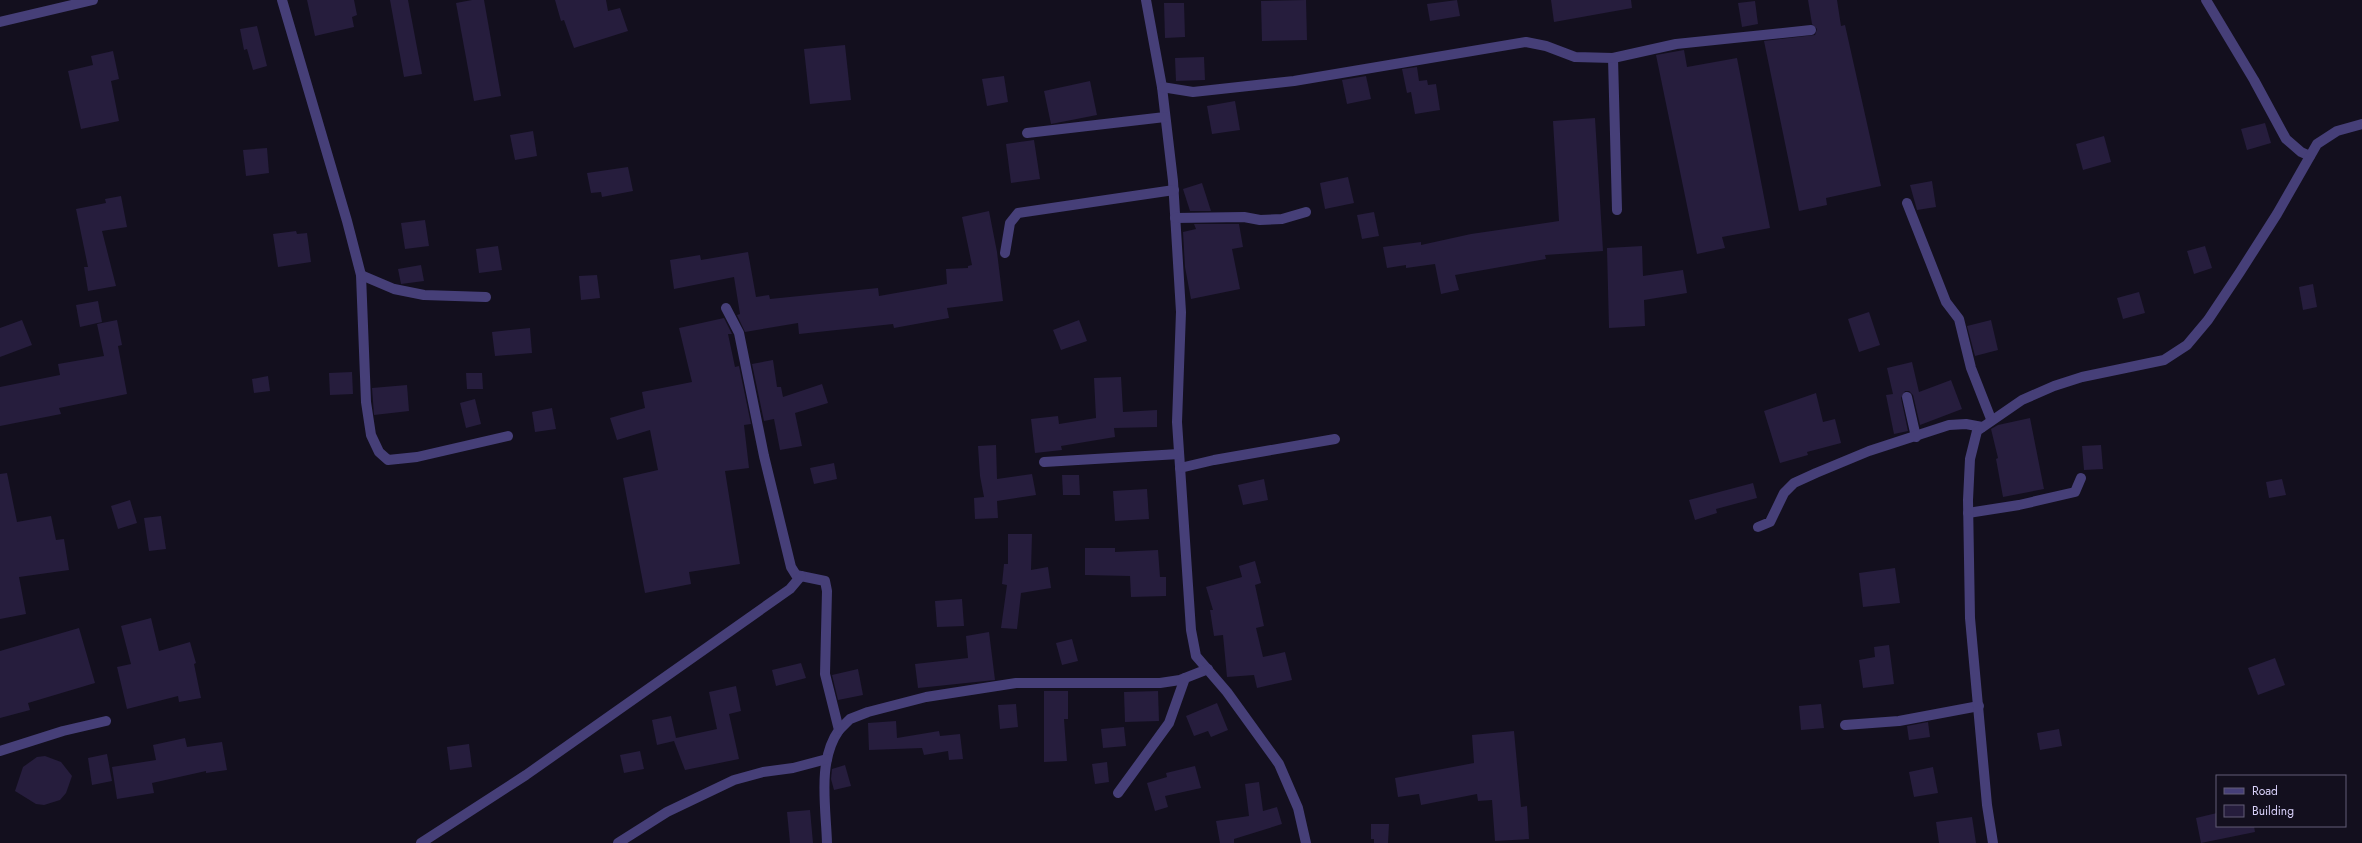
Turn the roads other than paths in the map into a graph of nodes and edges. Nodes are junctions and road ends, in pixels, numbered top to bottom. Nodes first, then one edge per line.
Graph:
1 (93, 0) edge
2 (282, 0) edge
3 (1146, 0) edge
4 (2206, 0) edge
5 (0, 22) edge
6 (1811, 30) dead end
7 (1613, 58) junction
8 (1162, 87) junction
9 (1165, 117) junction
10 (2362, 124) edge
11 (1027, 133) dead end
12 (2310, 156) junction
13 (1174, 190) junction
14 (1907, 203) dead end
15 (1617, 210) dead end
16 (1306, 212) dead end
17 (1175, 218) junction
18 (1005, 253) dead end
19 (361, 275) junction
20 (486, 297) dead end
21 (726, 308) dead end
22 (1907, 397) dead end
23 (1991, 420) junction
24 (1982, 427) junction
25 (508, 436) dead end
26 (1916, 437) junction
27 (1335, 439) dead end
28 (1179, 454) junction
29 (1044, 462) dead end
30 (1180, 468) junction
31 (2081, 478) dead end
32 (1968, 513) junction
33 (1758, 527) dead end
34 (801, 576) junction
35 (1208, 669) junction
36 (1185, 678) junction
37 (1979, 706) junction
38 (106, 721) dead end
39 (1845, 725) dead end
40 (839, 730) junction
41 (0, 751) edge
42 (827, 759) junction
43 (1118, 792) dead end
44 (421, 843) edge
45 (617, 843) edge
46 (827, 843) edge
47 (1306, 843) edge
48 (1993, 843) edge

1 - 5 street
2 - 19 street
3 - 8 street
4 - 12 street
6 - 7 street
7 - 8 street
7 - 15 street
8 - 9 street
9 - 11 street
9 - 13 street
10 - 12 street
12 - 23 street
13 - 17 street
13 - 18 street
14 - 23 street
16 - 17 street
17 - 28 street
19 - 20 street
19 - 25 street
21 - 34 street
22 - 26 street
23 - 24 street
24 - 26 street
24 - 32 street
26 - 33 street
27 - 30 street
28 - 29 street
28 - 30 street
30 - 35 street
31 - 32 street
32 - 37 street
34 - 40 street
34 - 44 street
35 - 36 street
35 - 47 street
36 - 40 street
36 - 43 street
37 - 39 street
37 - 48 street
38 - 41 street
40 - 42 street
42 - 45 street
42 - 46 street

